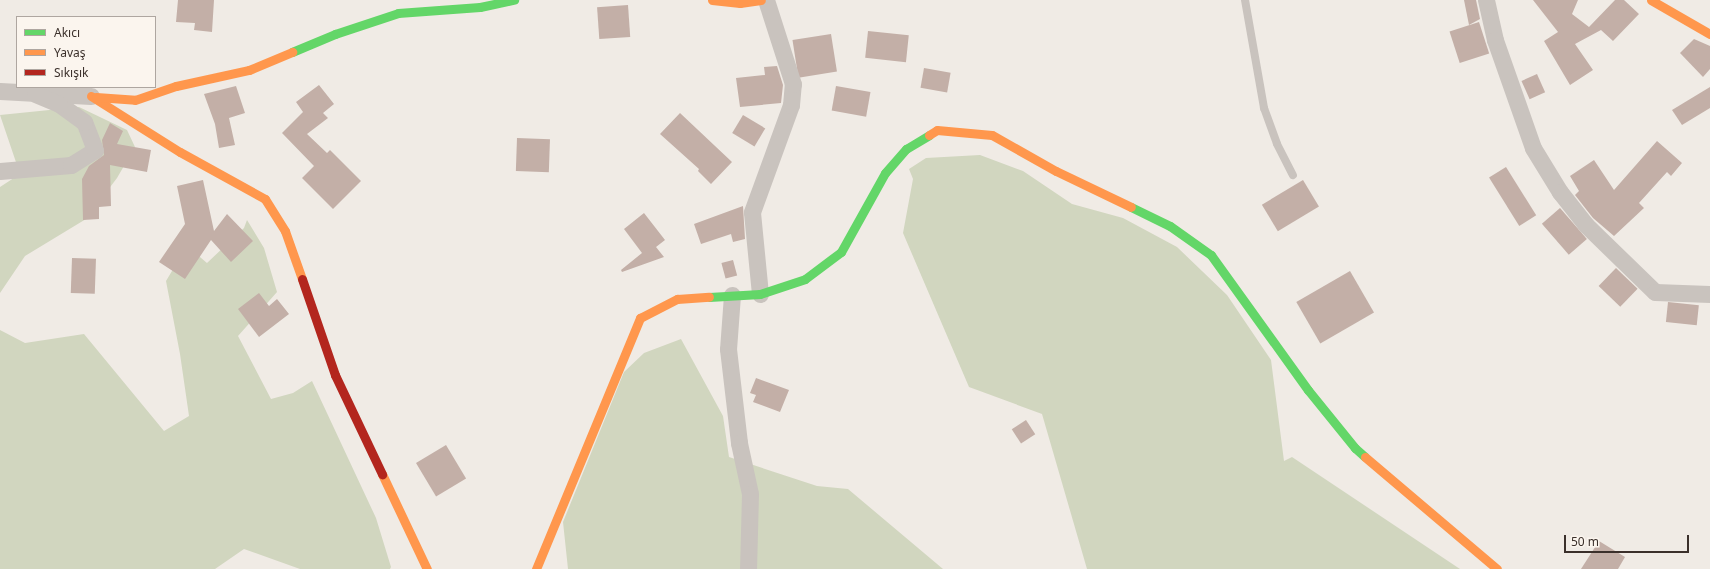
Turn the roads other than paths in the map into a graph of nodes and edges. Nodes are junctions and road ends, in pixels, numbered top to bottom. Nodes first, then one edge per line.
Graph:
1 (514, 0) edge
2 (712, 0) edge
3 (761, 0) edge
4 (766, 0) edge
5 (1244, 0) edge
6 (1486, 0) edge
7 (1651, 0) edge
8 (1710, 34) edge
9 (0, 91) edge
10 (35, 94) junction
11 (91, 96) junction
12 (0, 171) edge
13 (1293, 175) dead end
14 (760, 294) junction
15 (1710, 294) edge
16 (732, 295) junction
17 (427, 569) edge
18 (536, 569) edge
19 (748, 569) edge
20 (1497, 569) edge

1 - 11 street
2 - 3 street
4 - 14 street
5 - 13 lane
6 - 15 street
7 - 8 street
9 - 10 street
10 - 11 street
10 - 12 street
11 - 17 street
14 - 16 street
14 - 20 street
16 - 18 street
16 - 19 street

